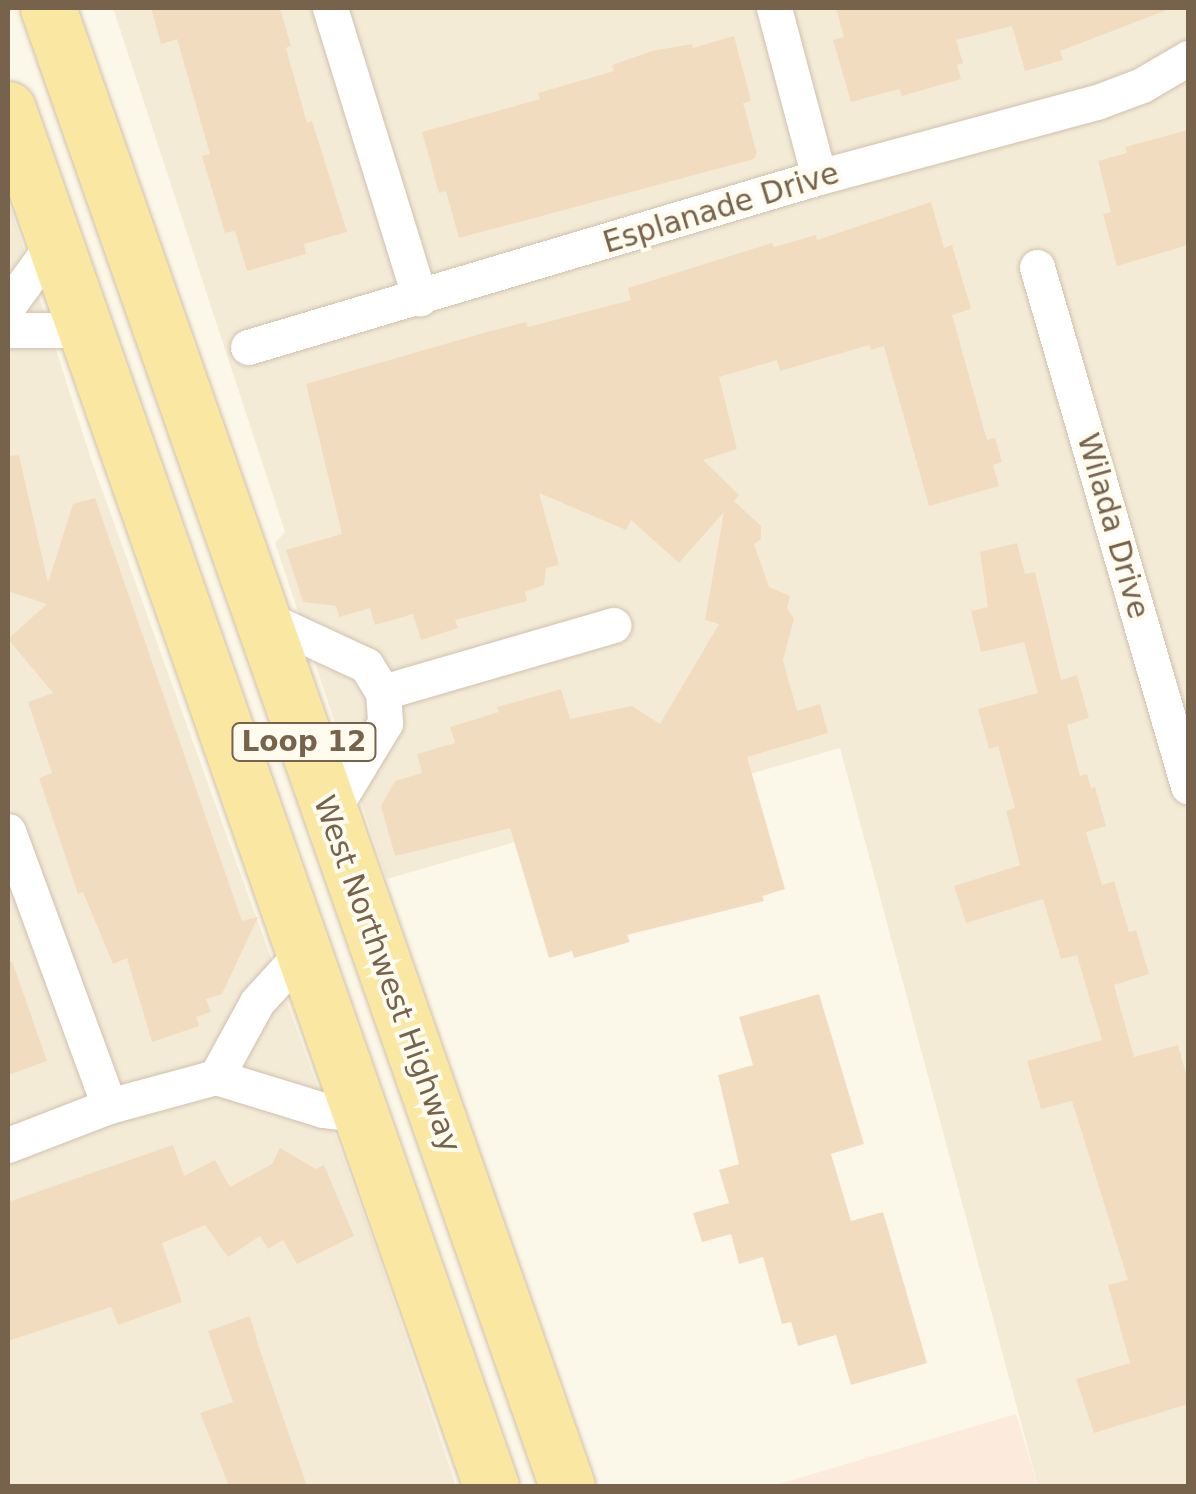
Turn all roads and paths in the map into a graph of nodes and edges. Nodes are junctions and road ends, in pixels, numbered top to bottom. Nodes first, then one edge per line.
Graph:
1 (48, 8) edge
2 (330, 8) edge
3 (774, 8) edge
4 (1188, 58) edge
5 (8, 109) edge
6 (819, 178) junction
7 (54, 243) junction
8 (1037, 267) dead end
9 (420, 298) junction
10 (8, 306) edge
11 (8, 330) edge
12 (84, 330) junction
13 (248, 347) dead end
14 (260, 616) junction
15 (613, 626) dead end
16 (383, 692) junction
17 (1188, 786) edge
18 (330, 816) junction
19 (8, 831) edge
20 (302, 954) junction
21 (216, 1076) junction
22 (109, 1106) junction
23 (358, 1114) junction
24 (8, 1146) edge
25 (552, 1483) edge
26 (491, 1486) edge

1 - 14 main road, West Northwest Highway / Loop 12
2 - 9 street
3 - 6 street
4 - 6 street, Esplanade Drive
5 - 7 main road, Loop 12
6 - 9 street, Esplanade Drive
7 - 10 street
7 - 12 main road, Loop 12
8 - 17 street, Wilada Drive
9 - 13 street, Esplanade Drive
11 - 12 street
12 - 20 main road, Loop 12
14 - 16 street
14 - 18 main road, West Northwest Highway / Loop 12
15 - 16 street
16 - 18 street
18 - 25 main road, West Northwest Highway / Loop 12
19 - 22 street
20 - 21 street
20 - 23 main road, Loop 12
21 - 22 street
21 - 23 street
22 - 24 street
23 - 26 main road, Loop 12

